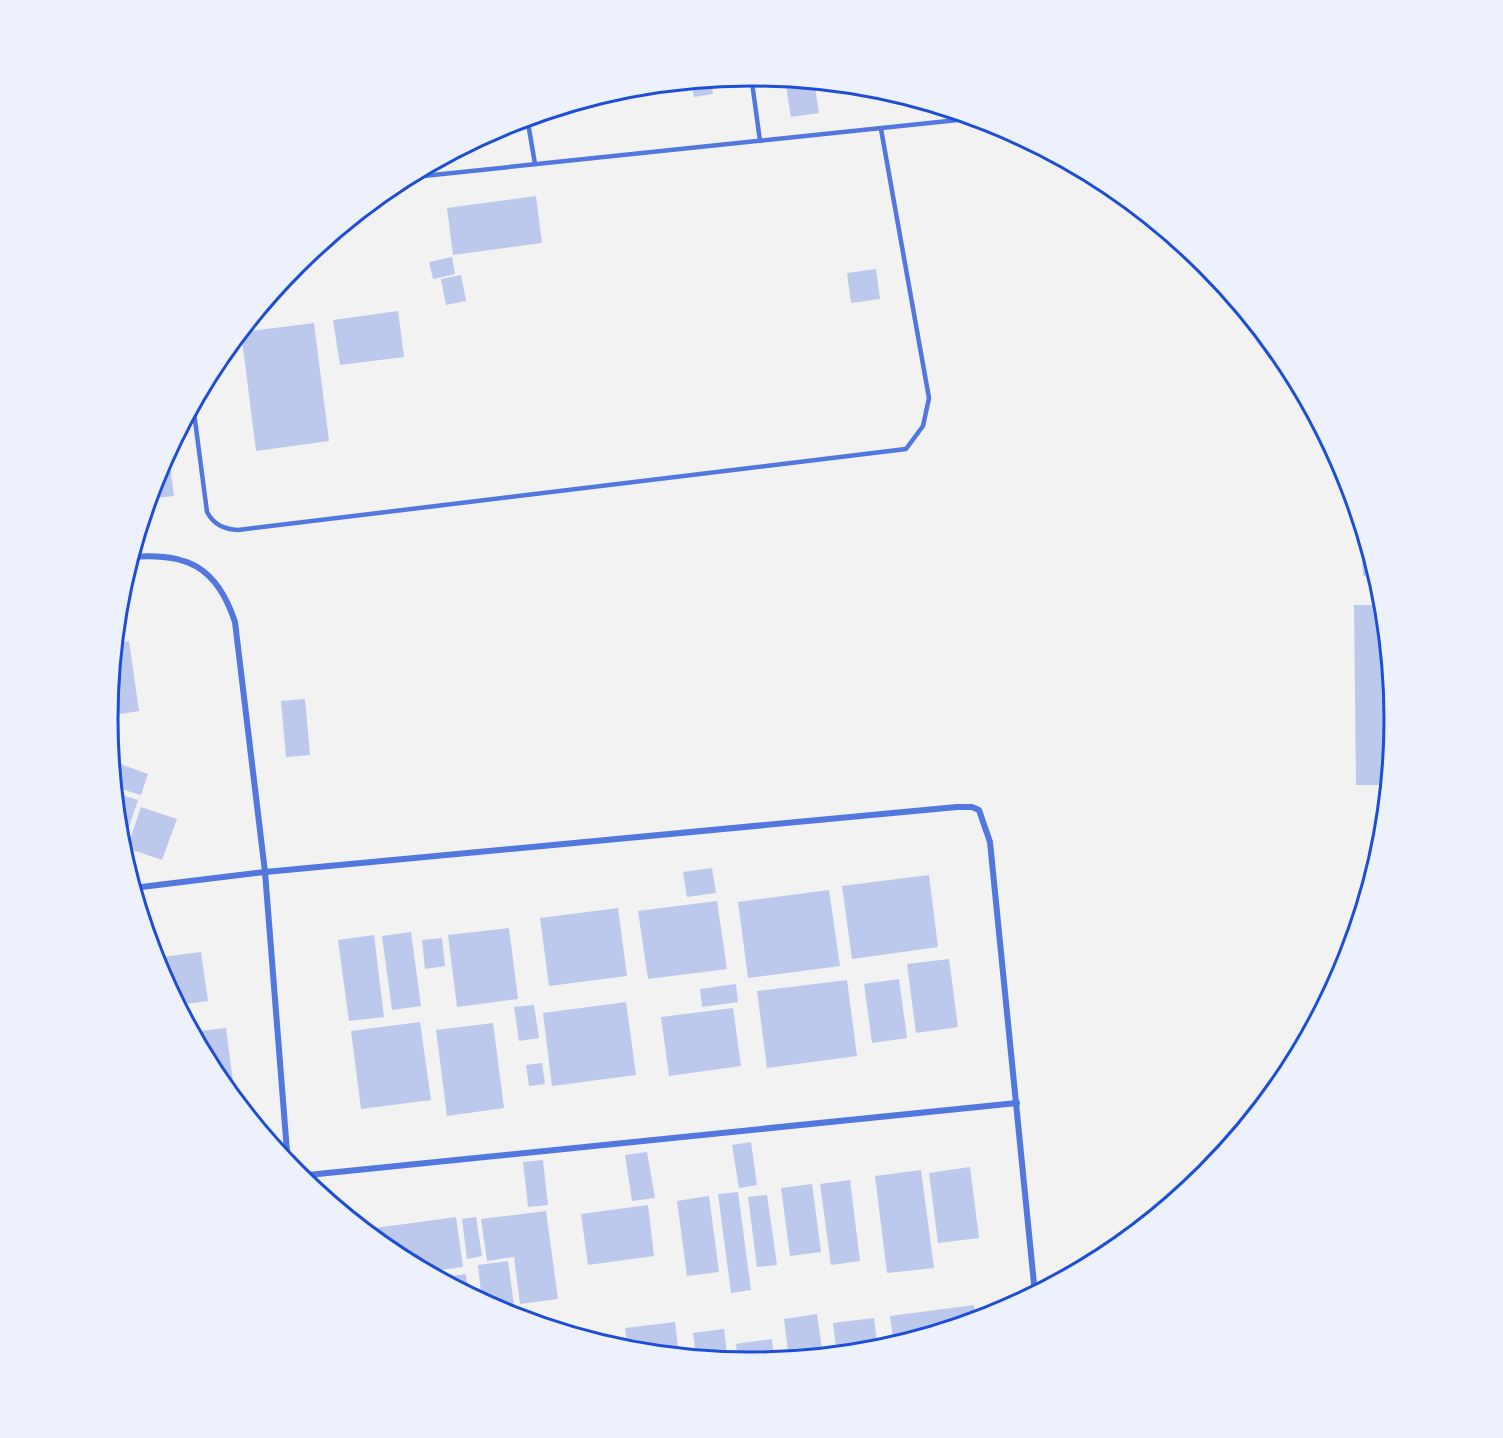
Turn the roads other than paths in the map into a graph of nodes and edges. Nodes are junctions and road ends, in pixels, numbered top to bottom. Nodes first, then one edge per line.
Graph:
1 (753, 86) edge
2 (958, 120) edge
3 (528, 127) edge
4 (881, 129) junction
5 (760, 141) junction
6 (534, 164) junction
7 (426, 176) edge
8 (195, 417) edge
9 (140, 556) edge
10 (265, 872) junction
11 (141, 887) edge
12 (1017, 1103) junction
13 (287, 1149) edge
14 (312, 1175) edge
15 (1034, 1286) edge

1 - 5 lane
2 - 4 lane
3 - 6 lane
4 - 5 lane
4 - 8 lane
5 - 6 lane
6 - 7 lane
9 - 10 street
10 - 11 street
10 - 12 street
10 - 13 street
12 - 14 street
12 - 15 street

